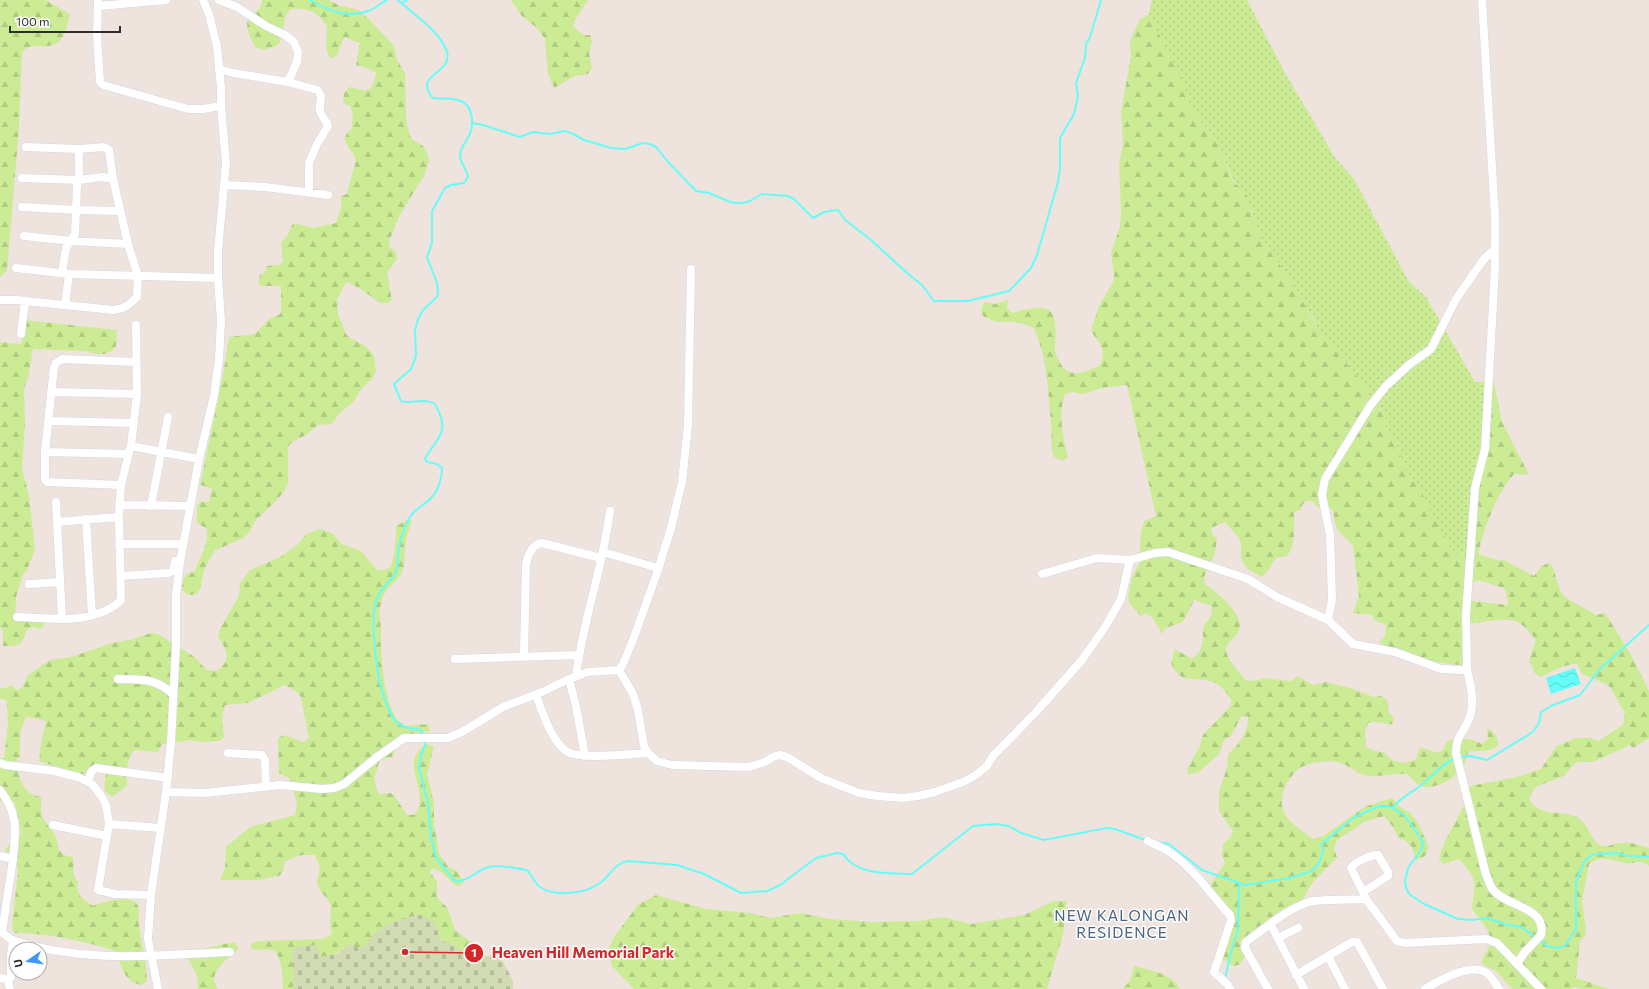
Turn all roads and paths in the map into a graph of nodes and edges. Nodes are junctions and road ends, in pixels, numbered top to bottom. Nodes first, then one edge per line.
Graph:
1 (166, 0) edge
2 (203, 0) edge
3 (219, 0) edge
4 (1482, 0) edge
5 (155, 1) edge
6 (98, 3) edge
7 (219, 69) junction
8 (288, 82) junction
9 (221, 106) junction
10 (26, 147) dead end
11 (79, 149) junction
12 (22, 178) dead end
13 (113, 179) junction
14 (79, 180) junction
15 (224, 185) junction
16 (308, 192) junction
17 (328, 195) dead end
18 (22, 207) dead end
19 (77, 210) junction
20 (120, 211) junction
21 (24, 236) dead end
22 (71, 241) junction
23 (128, 244) junction
24 (1495, 249) junction
25 (16, 268) dead end
26 (691, 269) dead end
27 (66, 274) junction
28 (138, 276) junction
29 (218, 278) junction
30 (0, 300) edge
31 (25, 301) junction
32 (65, 305) junction
33 (136, 325) dead end
34 (21, 334) dead end
35 (136, 362) junction
36 (51, 392) junction
37 (137, 394) junction
38 (168, 417) dead end
39 (49, 421) junction
40 (134, 423) junction
41 (130, 450) junction
42 (45, 452) junction
43 (162, 452) junction
44 (199, 460) junction
45 (121, 485) junction
46 (56, 502) dead end
47 (119, 505) junction
48 (151, 506) junction
49 (188, 506) junction
50 (610, 511) dead end
51 (119, 517) junction
52 (86, 519) junction
53 (57, 522) junction
54 (120, 544) junction
55 (178, 544) junction
56 (602, 555) junction
57 (1130, 560) junction
58 (658, 568) junction
59 (1042, 574) dead end
60 (121, 576) junction
61 (60, 582) junction
62 (29, 584) dead end
63 (92, 615) junction
64 (17, 617) dead end
65 (62, 619) junction
66 (1328, 620) junction
67 (578, 655) junction
68 (524, 656) junction
69 (454, 659) dead end
70 (1467, 669) junction
71 (618, 670) junction
72 (573, 678) junction
73 (118, 680) dead end
74 (173, 694) junction
75 (536, 695) junction
76 (228, 753) dead end
77 (648, 753) junction
78 (585, 756) junction
79 (0, 763) edge
80 (168, 778) junction
81 (88, 782) junction
82 (266, 787) junction
83 (0, 790) edge
84 (166, 792) junction
85 (109, 824) junction
86 (53, 825) dead end
87 (160, 828) junction
88 (107, 836) junction
89 (1148, 841) dead end
90 (0, 856) edge
91 (13, 859) junction
92 (151, 895) junction
93 (1365, 896) junction
94 (1271, 925) junction
95 (1298, 928) dead end
96 (1, 932) edge
97 (1278, 938) junction
98 (13, 941) edge
99 (48, 950) edge
100 (230, 952) dead end
101 (150, 956) junction
102 (1328, 956) junction
103 (1517, 964) junction
104 (1296, 975) junction
105 (4, 979) edge
106 (1229, 987) edge
107 (10, 989) edge
108 (158, 989) edge
109 (1268, 989) edge
110 (1304, 989) edge
111 (1346, 989) edge
112 (1383, 989) edge
113 (1425, 989) edge
114 (1499, 989) edge
115 (1541, 989) edge

1 - 5 street
2 - 7 street
3 - 8 street
4 - 24 street
5 - 6 street
6 - 9 street
7 - 8 street
7 - 9 street
8 - 16 street
9 - 15 street
10 - 11 street
11 - 13 street
11 - 14 street
12 - 14 street
13 - 14 street
13 - 20 street
14 - 19 street
15 - 16 street
15 - 29 street
16 - 17 street
18 - 19 street
19 - 20 street
19 - 22 street
20 - 23 street
21 - 22 street
22 - 23 street
22 - 27 street
23 - 28 street
24 - 66 street
24 - 70 street
25 - 27 street
26 - 58 street
27 - 28 street
27 - 32 street
28 - 29 street
28 - 32 street
29 - 44 street
30 - 31 street
31 - 32 street
31 - 34 street
33 - 35 street
35 - 36 street
35 - 37 street
36 - 37 street
36 - 39 street
37 - 40 street
38 - 43 street
39 - 40 street
39 - 42 street
40 - 41 street
41 - 42 street
41 - 43 street
41 - 45 street
42 - 45 street
43 - 44 street
43 - 48 street
44 - 49 street
45 - 47 street
46 - 53 street
47 - 48 street
47 - 51 street
48 - 49 street
49 - 55 street
49 - 74 street
50 - 56 street
51 - 52 street
51 - 54 street
52 - 53 street
52 - 63 street
53 - 61 street
54 - 55 street
54 - 60 street
55 - 60 street
56 - 58 street
56 - 67 street
56 - 68 street
57 - 59 street
57 - 66 street
57 - 77 street
58 - 71 street
60 - 63 street
61 - 62 street
61 - 65 street
63 - 65 street
64 - 65 street
66 - 70 street
67 - 68 street
67 - 72 street
68 - 69 street
70 - 103 street
71 - 72 street
71 - 77 street
72 - 75 street
72 - 78 street
73 - 74 street
74 - 80 street
75 - 78 street
75 - 82 street
76 - 82 street
77 - 78 street
79 - 81 street
80 - 81 street
80 - 84 street
81 - 85 street
82 - 84 street
83 - 91 street
84 - 87 street
85 - 87 street
85 - 88 street
86 - 88 street
87 - 92 street
88 - 92 street
89 - 106 street
90 - 91 street
91 - 96 street
92 - 101 street
93 - 93 street
93 - 94 street
93 - 103 street
94 - 97 street
94 - 109 street
95 - 97 street
96 - 98 street
97 - 104 street
99 - 101 street
100 - 101 street
101 - 108 street
102 - 104 street
102 - 111 street
102 - 112 street
103 - 115 street
104 - 110 street
105 - 107 street
113 - 114 street

